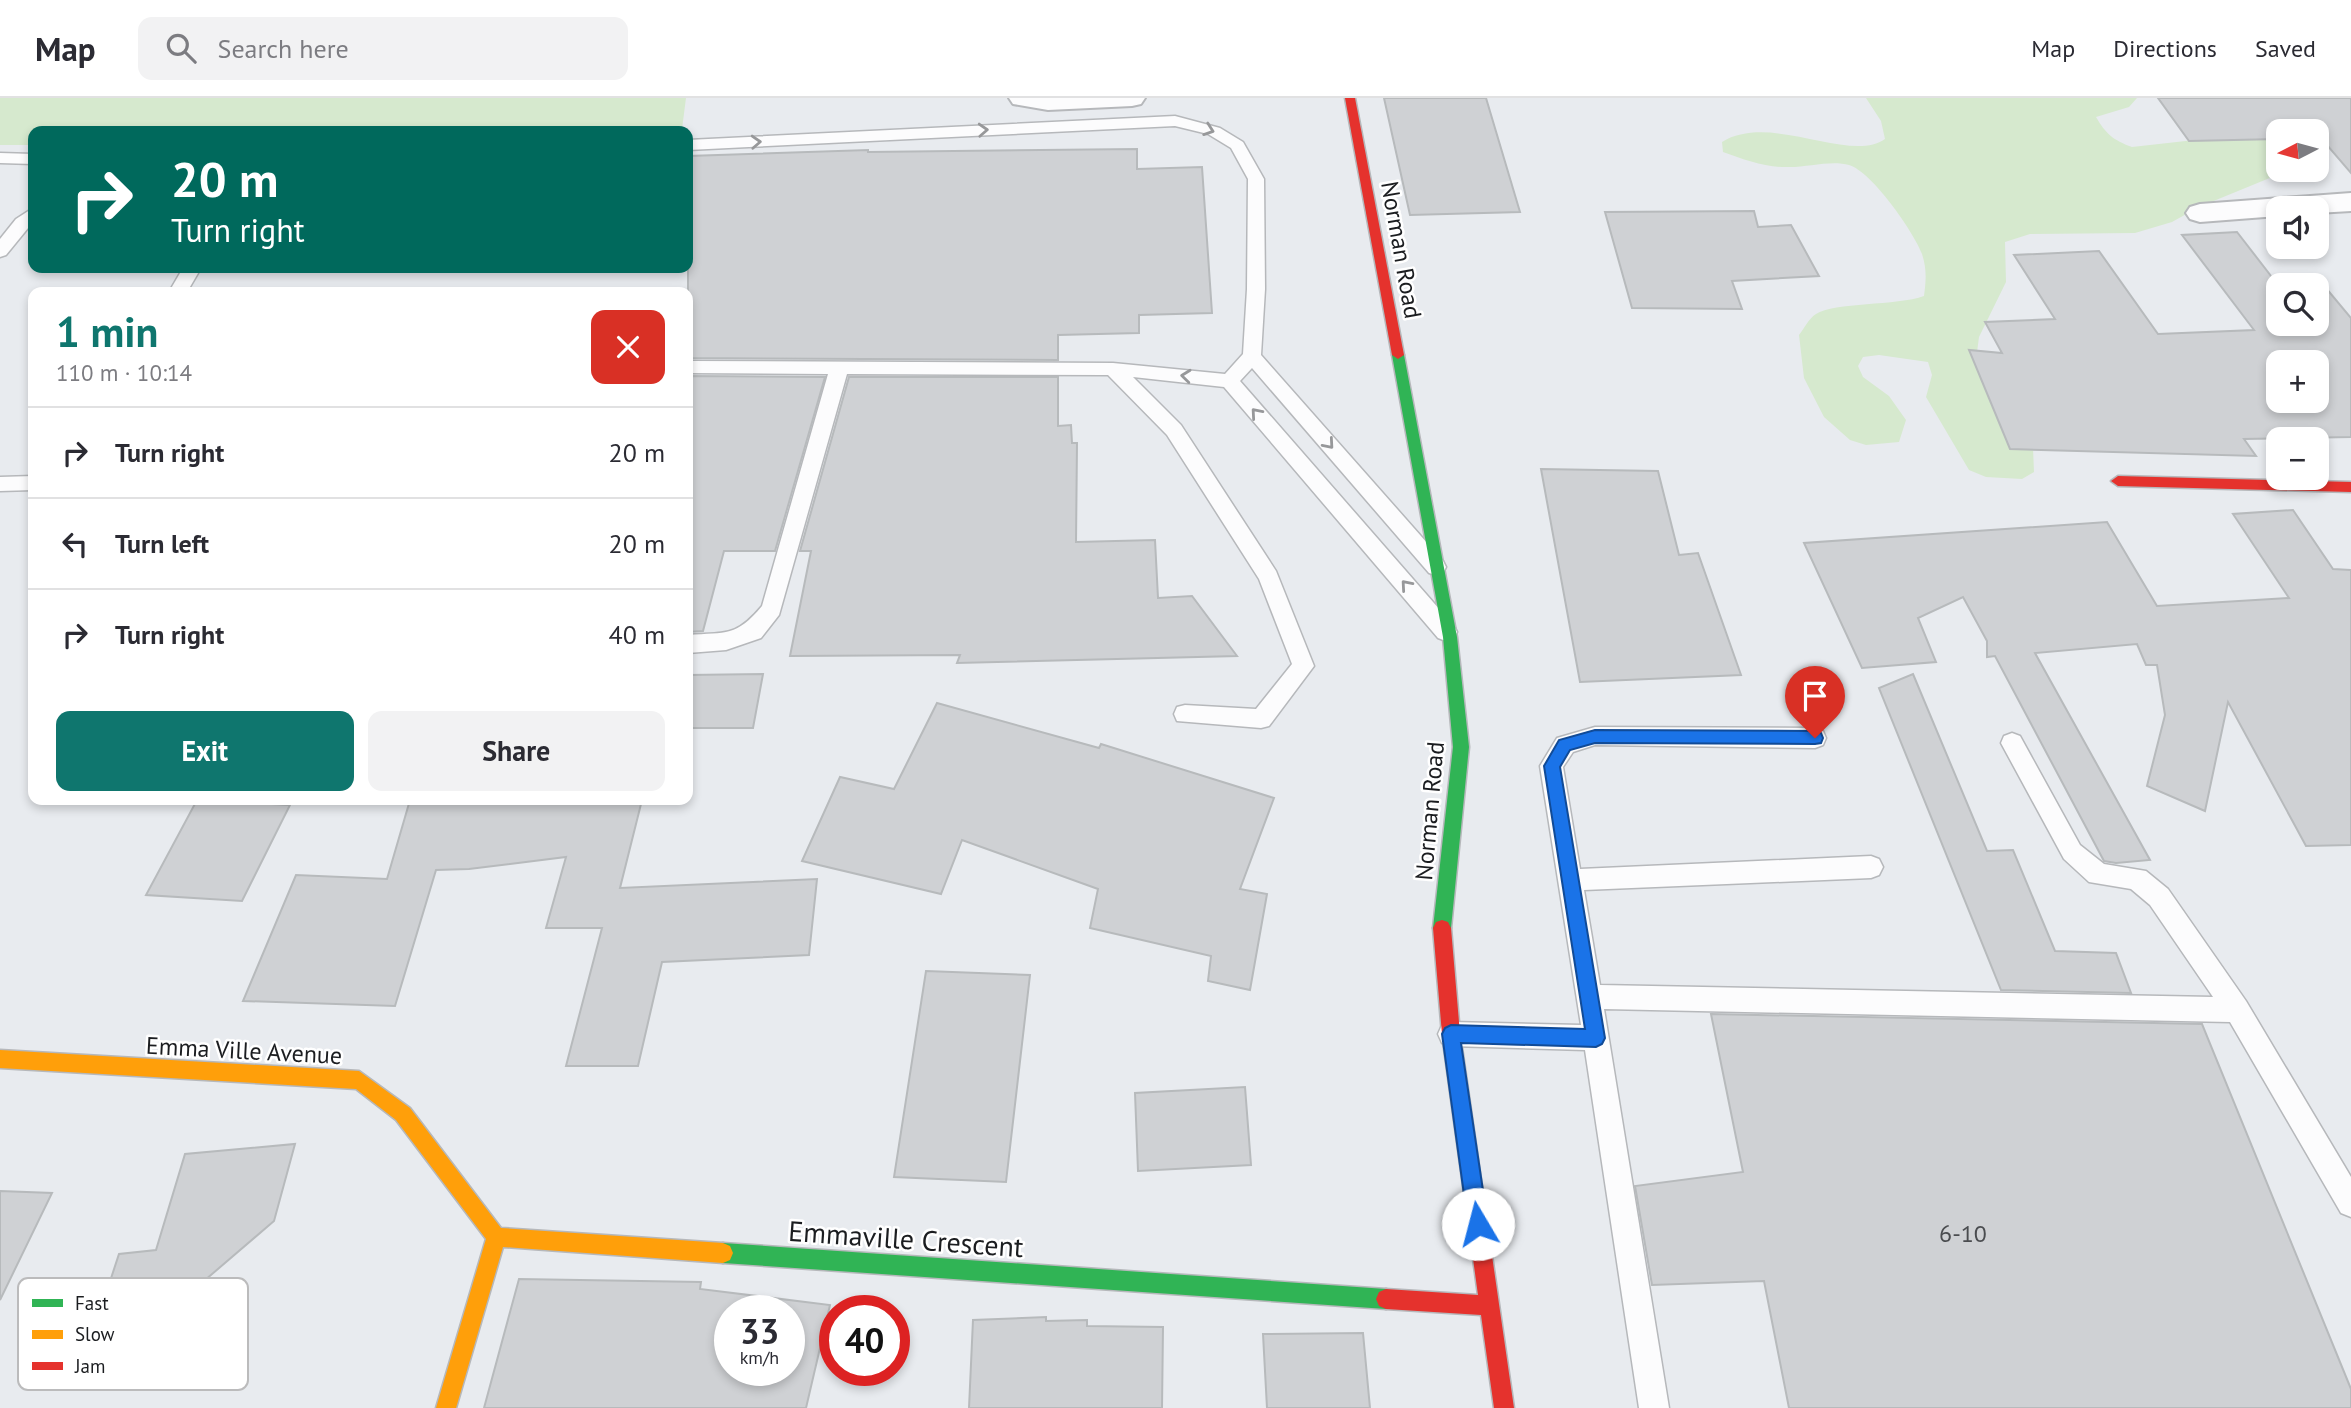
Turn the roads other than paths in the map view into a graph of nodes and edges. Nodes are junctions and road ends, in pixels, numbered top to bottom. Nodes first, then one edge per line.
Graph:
1 (1022, 98) edge
2 (1132, 98) edge
3 (1350, 98) edge
4 (693, 145) edge
5 (0, 158) edge
6 (28, 159) edge
7 (2351, 202) edge
8 (2200, 213) dead end
9 (28, 218) edge
10 (0, 251) edge
11 (1252, 356) junction
12 (693, 367) edge
13 (839, 368) junction
14 (1113, 369) junction
15 (1229, 381) junction
16 (2118, 481) dead end
17 (28, 483) edge
18 (0, 484) edge
19 (2351, 487) edge
20 (1436, 568) junction
21 (1450, 637) junction
22 (693, 643) edge
23 (1185, 714) dead end
24 (1815, 738) dead end
25 (2012, 743) dead end
26 (1871, 867) dead end
27 (1570, 880) junction
28 (1589, 997) junction
29 (2237, 1010) junction
30 (1451, 1034) junction
31 (1596, 1038) junction
32 (0, 1059) edge
33 (2351, 1203) edge
34 (496, 1237) junction
35 (1490, 1306) junction
36 (446, 1408) edge
37 (1504, 1408) edge
38 (1654, 1408) edge

1 - 2 street
3 - 20 street, Norman Road
4 -> 11 lane
5 - 6 lane
7 - 8 street
9 - 10 lane
11 - 15 lane
11 -> 20 lane
12 - 13 lane
13 - 14 lane
13 - 22 lane
15 -> 14 lane
14 - 23 lane
21 -> 15 lane
16 - 19 street
17 - 18 lane
20 - 21 street, Norman Road
21 - 30 street, Norman Road
24 - 27 lane
25 - 29 lane
26 - 27 lane
27 - 28 lane
28 - 29 lane
28 - 31 lane
29 - 33 lane
30 - 31 lane
30 - 35 street, Norman Road
31 - 38 lane
32 - 34 street, Emma Ville Avenue
34 - 35 street, Emmaville Crescent
34 - 36 street
35 - 37 street, Norman Road

